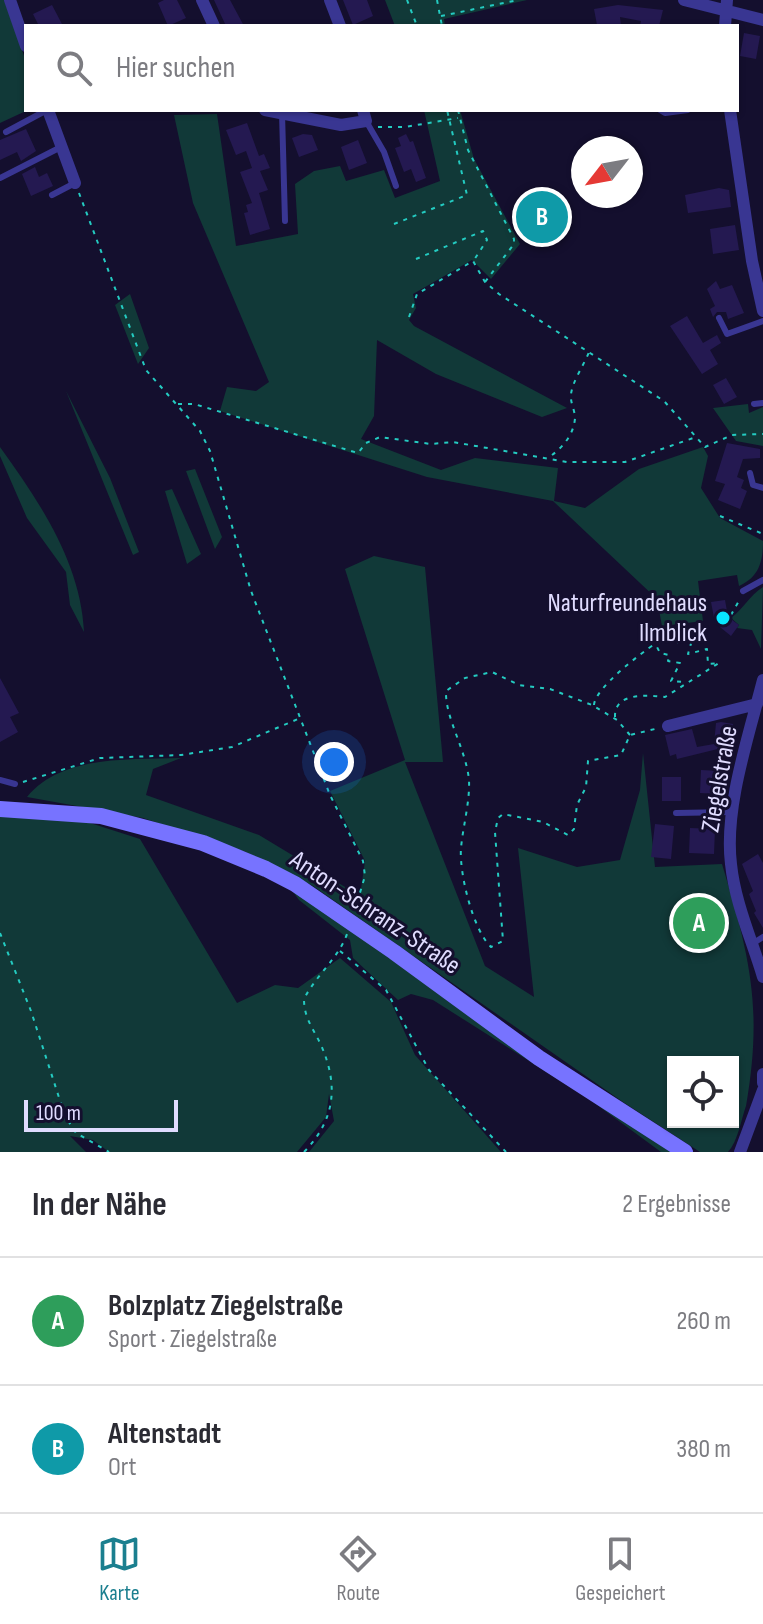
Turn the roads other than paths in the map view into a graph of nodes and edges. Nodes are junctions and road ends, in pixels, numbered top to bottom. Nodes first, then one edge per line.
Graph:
1 (10, 0) edge
2 (202, 0) edge
3 (330, 0) edge
4 (684, 0) edge
5 (726, 5) edge
6 (763, 20) edge
7 (213, 24) edge
8 (339, 24) edge
9 (24, 40) edge
10 (43, 112) edge
11 (48, 112) edge
12 (276, 112) edge
13 (730, 112) edge
14 (282, 113) junction
15 (364, 116) edge
16 (6, 132) dead end
17 (61, 147) junction
18 (0, 178) edge
19 (75, 183) joint
20 (396, 186) dead end
21 (52, 195) dead end
22 (285, 221) dead end
23 (756, 247) edge
24 (763, 311) edge
25 (719, 318) dead end
26 (763, 321) edge
27 (763, 403) edge
28 (754, 404) dead end
29 (750, 473) dead end
30 (763, 488) edge
31 (763, 580) edge
32 (743, 591) road end
33 (763, 680) edge
34 (757, 704) junction
35 (668, 726) road end
36 (0, 780) edge
37 (15, 784) road end
38 (0, 809) edge
39 (733, 812) junction
40 (676, 813) dead end
41 (758, 941) edge
42 (763, 977) edge
43 (763, 1074) edge
44 (763, 1083) edge
45 (763, 1090) edge
46 (685, 1152) edge
47 (740, 1152) edge

1 - 9 street
2 - 7 street
3 - 8 street
4 - 5 street
5 - 6 street
10 - 16 lane
11 - 17 street
12 - 14 street
13 - 23 street
14 - 15 street
14 - 22 lane
15 - 20 lane
17 - 18 lane
17 - 19 street
19 - 21 lane
23 - 24 street
25 - 26 lane
27 - 28 lane
29 - 30 lane
31 - 32 lane
33 - 34 street, Ziegelstraße
34 - 35 street
34 - 39 street, Ziegelstraße
36 - 37 lane
38 - 46 main road, Anton-Schranz-Straße
39 - 40 lane
39 - 41 street, Ziegelstraße
41 - 42 street, Ziegelstraße
43 - 44 street
45 - 47 street

